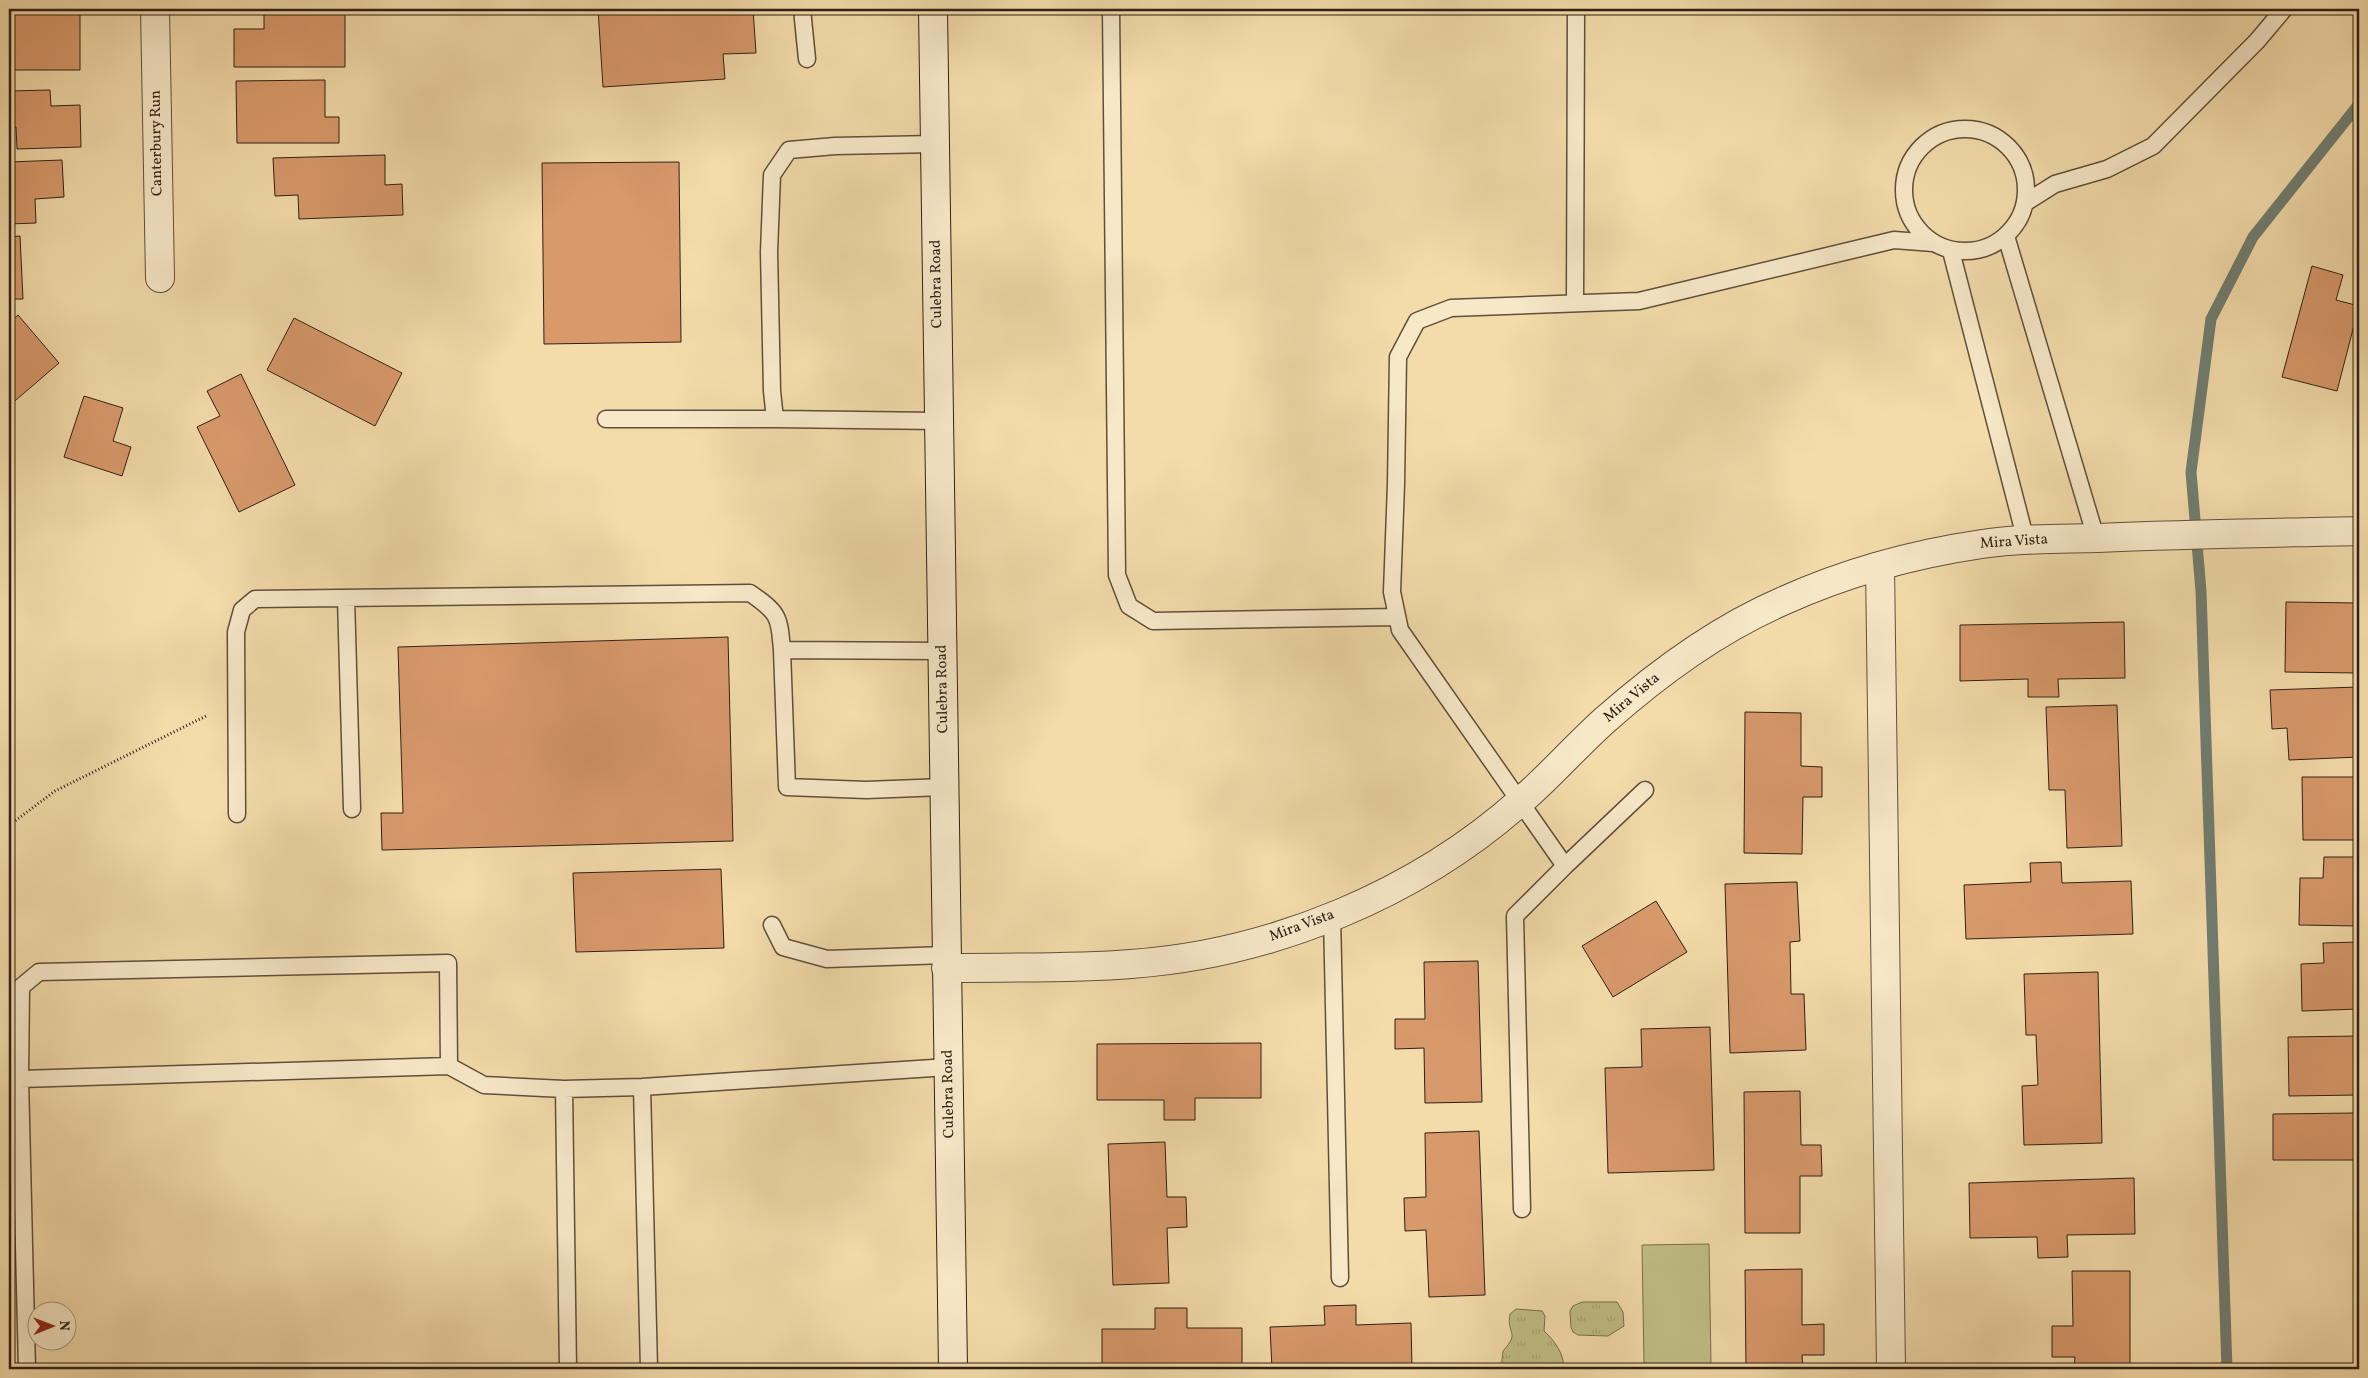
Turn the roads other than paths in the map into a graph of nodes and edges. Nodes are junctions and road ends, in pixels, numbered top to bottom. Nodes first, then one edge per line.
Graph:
1 (154, 9) edge
2 (802, 9) edge
3 (933, 9) edge
4 (1111, 9) edge
5 (1576, 9) edge
6 (2284, 9) edge
7 (807, 59) dead end
8 (935, 144) junction
9 (2025, 203) junction
10 (2006, 236) junction
11 (1933, 243) junction
12 (1951, 251) junction
13 (160, 278) dead end
14 (1575, 303) junction
15 (775, 419) junction
16 (606, 420) dead end
17 (939, 421) junction
18 (2359, 531) edge
19 (2096, 538) junction
20 (2026, 541) junction
21 (1880, 566) junction
22 (346, 598) junction
23 (1397, 617) junction
24 (782, 650) junction
25 (942, 651) junction
26 (944, 787) junction
27 (1645, 790) dead end
28 (1521, 802) junction
29 (352, 809) dead end
30 (237, 814) dead end
31 (1564, 866) junction
32 (1332, 916) junction
33 (772, 925) dead end
34 (946, 962) junction
35 (448, 1066) junction
36 (948, 1067) junction
37 (20, 1079) junction
38 (642, 1087) junction
39 (564, 1089) junction
40 (1522, 1209) dead end
41 (1340, 1278) dead end
42 (27, 1369) edge
43 (568, 1369) edge
44 (649, 1369) edge
45 (954, 1369) edge
46 (1891, 1369) edge

1 - 13 street, Canterbury Run
2 - 7 lane
3 - 8 street, Culebra Road
4 - 23 lane
5 - 14 lane
6 - 9 lane
8 - 15 lane
8 - 17 street, Culebra Road
9 - 10 lane
9 - 11 lane
10 - 12 lane
10 - 19 lane
11 - 12 lane
11 - 14 lane
12 - 20 lane
14 - 23 lane
15 - 16 lane
15 - 17 lane
17 - 25 street, Culebra Road
18 - 19 street, Mira Vista
19 - 20 street, Mira Vista
20 - 21 street, Mira Vista
21 - 28 street, Mira Vista
21 - 46 street
22 - 24 lane
22 - 29 lane
22 - 30 lane
23 - 28 lane
24 - 25 lane
24 - 26 lane
25 - 26 street, Culebra Road
26 - 34 street, Culebra Road
27 - 31 lane
28 - 31 lane
28 - 32 street, Mira Vista
31 - 40 lane
32 - 34 street, Mira Vista
32 - 41 lane
33 - 34 lane
34 - 36 street, Culebra Road
35 - 37 lane
35 - 37 lane
35 - 39 lane
36 - 38 lane
36 - 45 street, Culebra Road
37 - 42 lane
38 - 39 lane
38 - 44 lane
39 - 43 lane

